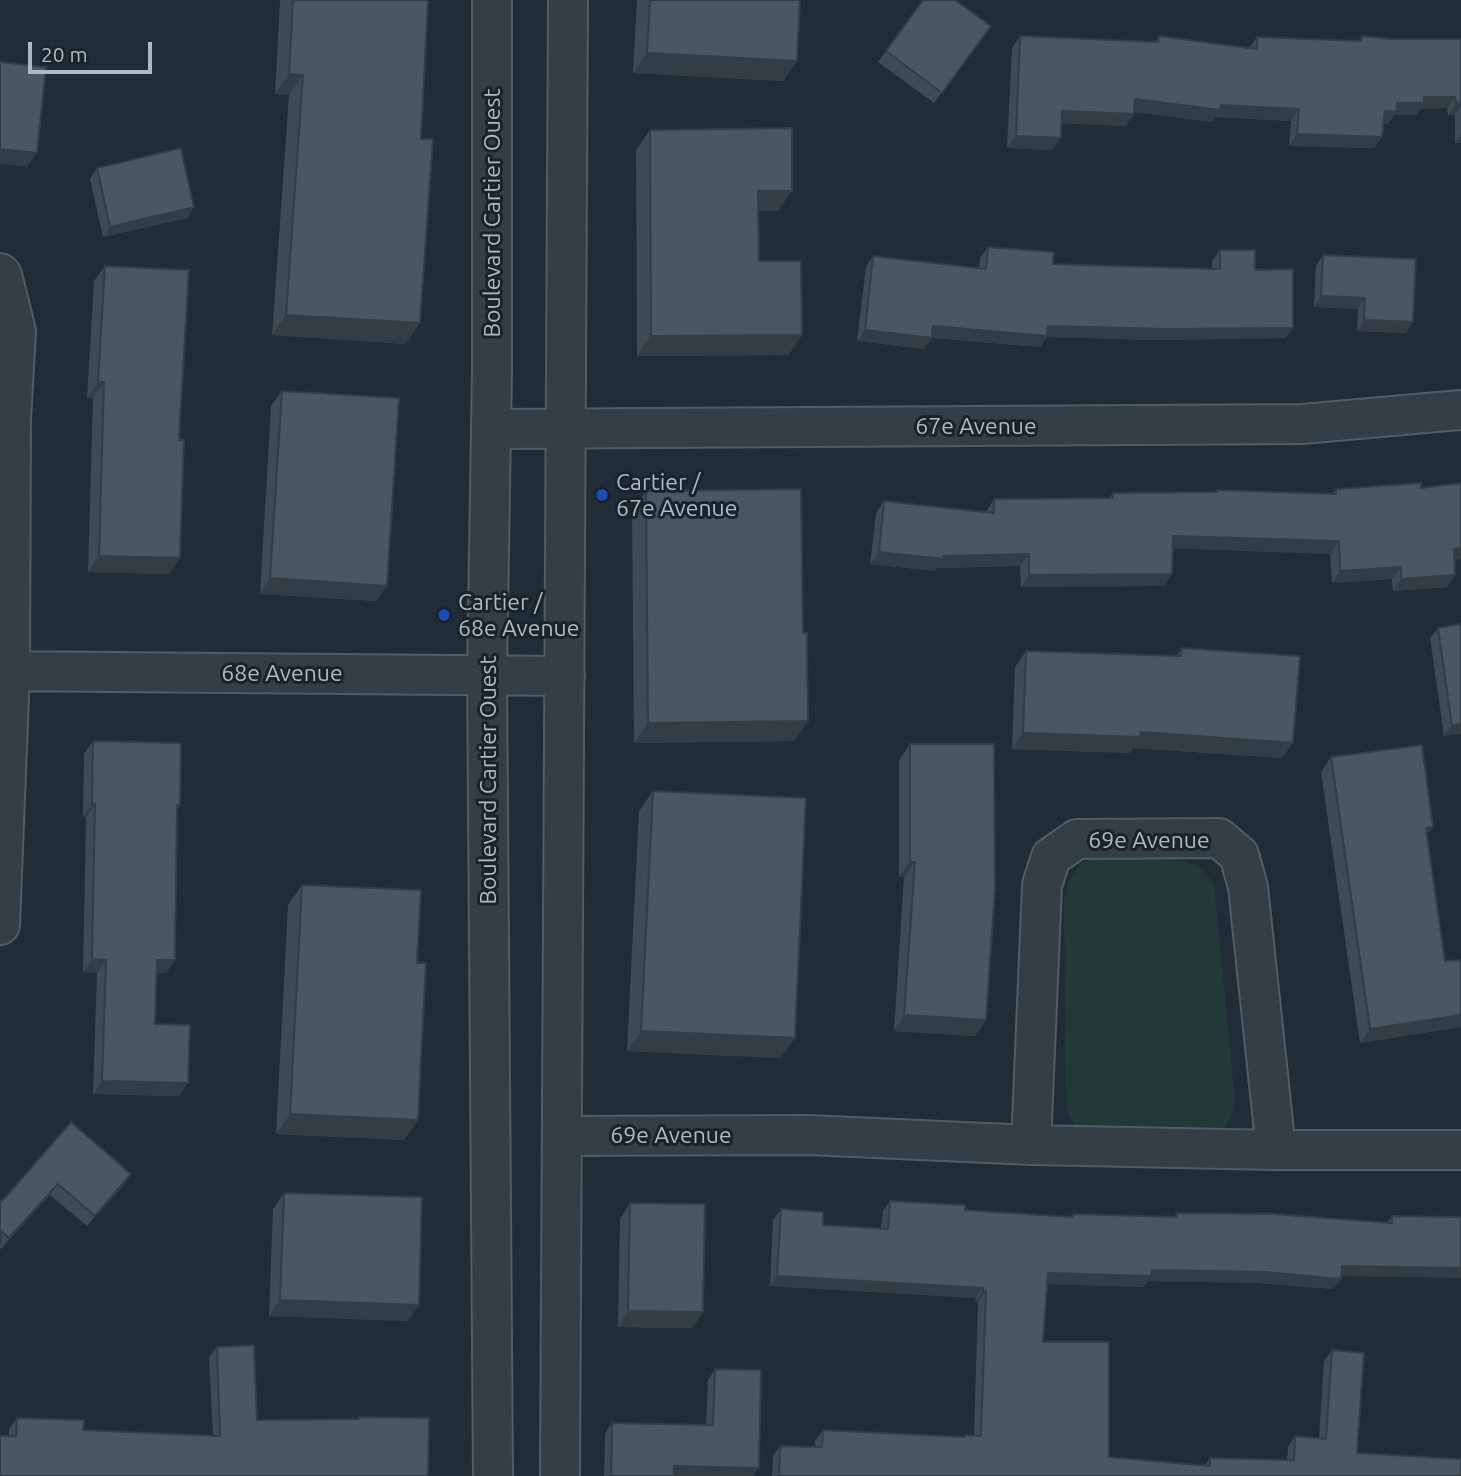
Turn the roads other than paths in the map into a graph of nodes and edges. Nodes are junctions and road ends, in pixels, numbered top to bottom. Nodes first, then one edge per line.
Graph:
1 (492, 0) edge
2 (568, 0) edge
3 (0, 273) edge
4 (1461, 410) edge
5 (491, 429) junction
6 (565, 429) junction
7 (5, 671) edge
8 (487, 674) junction
9 (565, 676) junction
10 (0, 925) edge
11 (562, 1136) junction
12 (1031, 1145) junction
13 (1276, 1150) junction
14 (1461, 1150) edge
15 (493, 1476) edge
16 (560, 1476) edge

1 - 5 street, Boulevard Cartier Ouest
2 - 6 street
3 - 7 street
4 - 6 street, 67e Avenue
5 - 6 street, 67e Avenue
5 - 8 street, Boulevard Cartier Ouest
6 - 9 street
7 - 8 street, 68e Avenue
7 - 10 street
8 - 9 street, 68e Avenue
8 - 15 street, Boulevard Cartier Ouest
9 - 11 street
11 - 12 street, 69e Avenue
11 - 16 street
12 - 13 street, 69e Avenue
12 - 13 street, 69e Avenue
13 - 14 street, 69e Avenue

